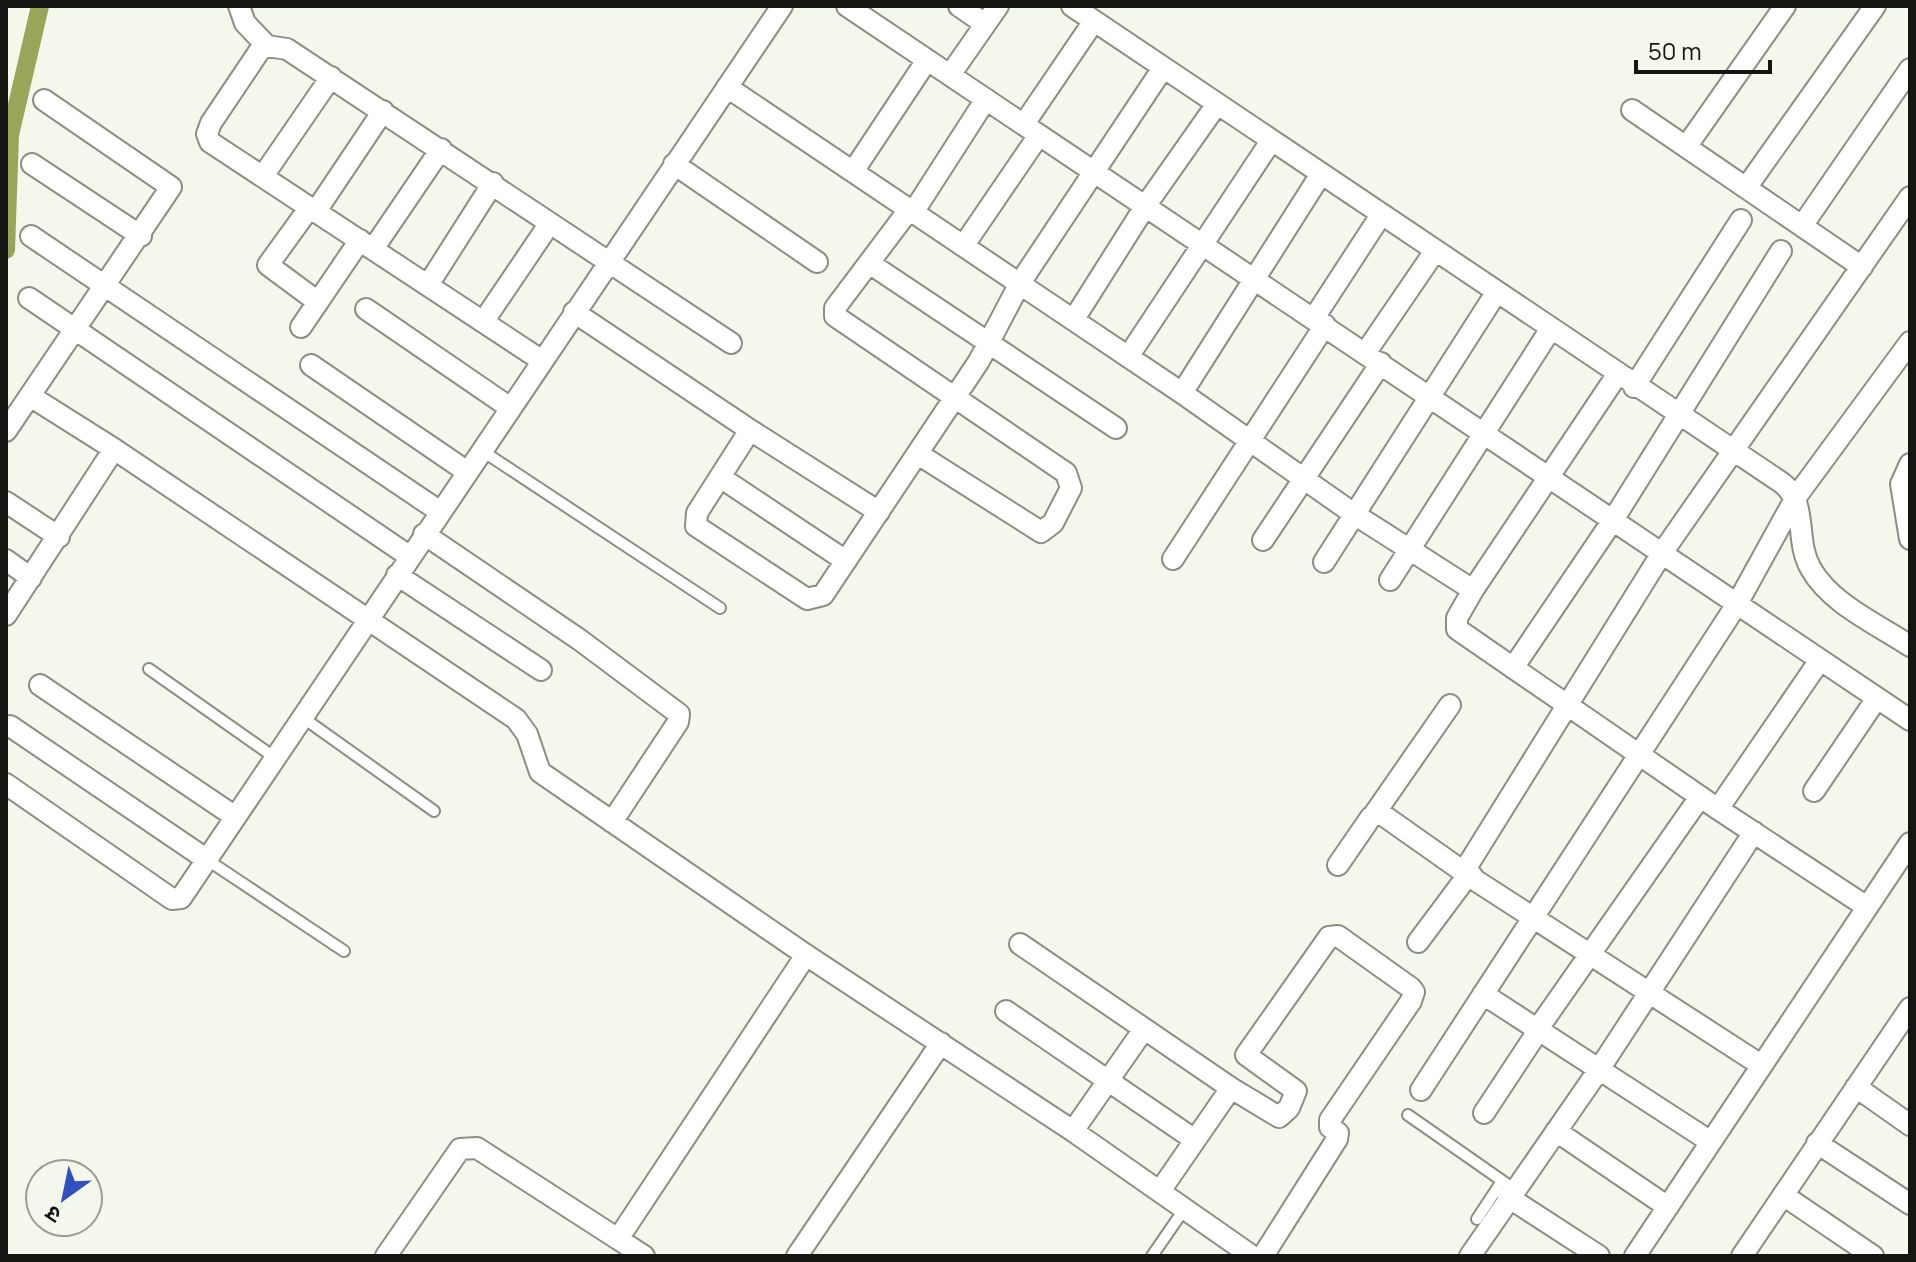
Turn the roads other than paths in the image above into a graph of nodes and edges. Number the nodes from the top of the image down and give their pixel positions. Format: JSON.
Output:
{"nodes":[{"id":1,"x":239,"y":6,"type":"edge"},
{"id":2,"x":782,"y":6,"type":"edge"},
{"id":3,"x":847,"y":6,"type":"edge"},
{"id":4,"x":959,"y":6,"type":"edge"},
{"id":5,"x":998,"y":6,"type":"edge"},
{"id":6,"x":1072,"y":6,"type":"edge"},
{"id":7,"x":1785,"y":6,"type":"edge"},
{"id":8,"x":1875,"y":6,"type":"edge"},
{"id":9,"x":1094,"y":21,"type":"junction"},
{"id":10,"x":985,"y":24,"type":"junction"},
{"id":11,"x":267,"y":46,"type":"junction"},
{"id":12,"x":927,"y":60,"type":"junction"},
{"id":13,"x":1163,"y":68,"type":"junction"},
{"id":14,"x":1910,"y":69,"type":"edge"},
{"id":15,"x":950,"y":75,"type":"junction"},
{"id":16,"x":331,"y":77,"type":"junction"},
{"id":17,"x":727,"y":87,"type":"junction"},
{"id":18,"x":986,"y":99,"type":"junction"},
{"id":19,"x":44,"y":100,"type":"dead end"},
{"id":20,"x":1217,"y":104,"type":"junction"},
{"id":21,"x":1632,"y":110,"type":"dead end"},
{"id":22,"x":383,"y":111,"type":"junction"},
{"id":23,"x":1032,"y":129,"type":"junction"},
{"id":24,"x":1271,"y":141,"type":"junction"},
{"id":25,"x":1686,"y":147,"type":"junction"},
{"id":26,"x":441,"y":149,"type":"junction"},
{"id":27,"x":32,"y":164,"type":"dead end"},
{"id":28,"x":674,"y":164,"type":"junction"},
{"id":29,"x":854,"y":170,"type":"junction"},
{"id":30,"x":1093,"y":170,"type":"junction"},
{"id":31,"x":1321,"y":174,"type":"junction"},
{"id":32,"x":263,"y":176,"type":"junction"},
{"id":33,"x":493,"y":183,"type":"junction"},
{"id":34,"x":1746,"y":188,"type":"junction"},
{"id":35,"x":1910,"y":197,"type":"edge"},
{"id":36,"x":1146,"y":205,"type":"junction"},
{"id":37,"x":313,"y":209,"type":"junction"},
{"id":38,"x":910,"y":213,"type":"junction"},
{"id":39,"x":1381,"y":215,"type":"junction"},
{"id":40,"x":1741,"y":220,"type":"dead end"},
{"id":41,"x":550,"y":223,"type":"junction"},
{"id":42,"x":1802,"y":226,"type":"junction"},
{"id":43,"x":31,"y":236,"type":"dead end"},
{"id":44,"x":141,"y":236,"type":"junction"},
{"id":45,"x":1201,"y":242,"type":"junction"},
{"id":46,"x":367,"y":245,"type":"junction"},
{"id":47,"x":964,"y":245,"type":"junction"},
{"id":48,"x":1435,"y":251,"type":"junction"},
{"id":49,"x":1781,"y":251,"type":"dead end"},
{"id":50,"x":607,"y":261,"type":"junction"},
{"id":51,"x":817,"y":262,"type":"dead end"},
{"id":52,"x":869,"y":263,"type":"junction"},
{"id":53,"x":1862,"y":267,"type":"junction"},
{"id":54,"x":1256,"y":279,"type":"junction"},
{"id":55,"x":1020,"y":283,"type":"junction"},
{"id":56,"x":428,"y":285,"type":"junction"},
{"id":57,"x":105,"y":288,"type":"junction"},
{"id":58,"x":1496,"y":293,"type":"junction"},
{"id":59,"x":29,"y":298,"type":"dead end"},
{"id":60,"x":318,"y":302,"type":"junction"},
{"id":61,"x":366,"y":309,"type":"dead end"},
{"id":62,"x":574,"y":312,"type":"junction"},
{"id":63,"x":1074,"y":319,"type":"junction"},
{"id":64,"x":483,"y":322,"type":"junction"},
{"id":65,"x":1320,"y":322,"type":"junction"},
{"id":66,"x":301,"y":327,"type":"dead end"},
{"id":67,"x":76,"y":329,"type":"junction"},
{"id":68,"x":1550,"y":330,"type":"junction"},
{"id":69,"x":1910,"y":342,"type":"edge"},
{"id":70,"x":731,"y":343,"type":"dead end"},
{"id":71,"x":987,"y":345,"type":"junction"},
{"id":72,"x":1128,"y":357,"type":"junction"},
{"id":73,"x":1373,"y":358,"type":"junction"},
{"id":74,"x":541,"y":360,"type":"junction"},
{"id":75,"x":311,"y":365,"type":"dead end"},
{"id":76,"x":1625,"y":381,"type":"junction"},
{"id":77,"x":1182,"y":393,"type":"junction"},
{"id":78,"x":30,"y":396,"type":"junction"},
{"id":79,"x":1430,"y":396,"type":"junction"},
{"id":80,"x":956,"y":398,"type":"junction"},
{"id":81,"x":509,"y":407,"type":"junction"},
{"id":82,"x":1679,"y":414,"type":"junction"},
{"id":83,"x":1116,"y":428,"type":"dead end"},
{"id":84,"x":750,"y":430,"type":"junction"},
{"id":85,"x":6,"y":431,"type":"edge"},
{"id":86,"x":1484,"y":433,"type":"junction"},
{"id":87,"x":1250,"y":441,"type":"junction"},
{"id":88,"x":114,"y":449,"type":"junction"},
{"id":89,"x":481,"y":450,"type":"junction"},
{"id":90,"x":1735,"y":451,"type":"junction"},
{"id":91,"x":918,"y":454,"type":"junction"},
{"id":92,"x":1910,"y":464,"type":"edge"},
{"id":93,"x":466,"y":471,"type":"junction"},
{"id":94,"x":720,"y":477,"type":"junction"},
{"id":95,"x":1549,"y":477,"type":"junction"},
{"id":96,"x":1303,"y":479,"type":"junction"},
{"id":97,"x":1796,"y":497,"type":"junction"},
{"id":98,"x":6,"y":502,"type":"edge"},
{"id":99,"x":439,"y":511,"type":"junction"},
{"id":100,"x":879,"y":512,"type":"junction"},
{"id":101,"x":1354,"y":514,"type":"junction"},
{"id":102,"x":1613,"y":520,"type":"junction"},
{"id":103,"x":1909,"y":529,"type":"edge"},
{"id":104,"x":424,"y":534,"type":"junction"},
{"id":105,"x":59,"y":537,"type":"junction"},
{"id":106,"x":1263,"y":540,"type":"dead end"},
{"id":107,"x":1409,"y":549,"type":"junction"},
{"id":108,"x":1662,"y":553,"type":"junction"},
{"id":109,"x":409,"y":556,"type":"junction"},
{"id":110,"x":1173,"y":559,"type":"dead end"},
{"id":111,"x":6,"y":560,"type":"edge"},
{"id":112,"x":846,"y":561,"type":"junction"},
{"id":113,"x":1324,"y":562,"type":"dead end"},
{"id":114,"x":397,"y":575,"type":"junction"},
{"id":115,"x":31,"y":578,"type":"junction"},
{"id":116,"x":1390,"y":580,"type":"dead end"},
{"id":117,"x":1473,"y":590,"type":"junction"},
{"id":118,"x":1737,"y":604,"type":"junction"},
{"id":119,"x":720,"y":608,"type":"dead end"},
{"id":120,"x":6,"y":615,"type":"edge"},
{"id":121,"x":367,"y":619,"type":"junction"},
{"id":122,"x":1910,"y":646,"type":"edge"},
{"id":123,"x":1820,"y":660,"type":"junction"},
{"id":124,"x":1513,"y":668,"type":"junction"},
{"id":125,"x":149,"y":669,"type":"dead end"},
{"id":126,"x":541,"y":670,"type":"dead end"},
{"id":127,"x":40,"y":685,"type":"dead end"},
{"id":128,"x":1877,"y":698,"type":"junction"},
{"id":129,"x":1450,"y":705,"type":"dead end"},
{"id":130,"x":1569,"y":707,"type":"junction"},
{"id":131,"x":301,"y":717,"type":"junction"},
{"id":132,"x":1910,"y":720,"type":"edge"},
{"id":133,"x":10,"y":726,"type":"dead end"},
{"id":134,"x":1640,"y":756,"type":"junction"},
{"id":135,"x":274,"y":757,"type":"junction"},
{"id":136,"x":6,"y":784,"type":"edge"},
{"id":137,"x":1814,"y":791,"type":"dead end"},
{"id":138,"x":1700,"y":797,"type":"junction"},
{"id":139,"x":1718,"y":809,"type":"junction"},
{"id":140,"x":434,"y":811,"type":"dead end"},
{"id":141,"x":1375,"y":813,"type":"junction"},
{"id":142,"x":234,"y":816,"type":"junction"},
{"id":143,"x":612,"y":822,"type":"junction"},
{"id":144,"x":1754,"y":832,"type":"junction"},
{"id":145,"x":1910,"y":843,"type":"edge"},
{"id":146,"x":206,"y":859,"type":"junction"},
{"id":147,"x":1338,"y":865,"type":"dead end"},
{"id":148,"x":1468,"y":875,"type":"junction"},
{"id":149,"x":1867,"y":907,"type":"junction"},
{"id":150,"x":1532,"y":917,"type":"junction"},
{"id":151,"x":1418,"y":942,"type":"dead end"},
{"id":152,"x":1020,"y":944,"type":"dead end"},
{"id":153,"x":344,"y":951,"type":"dead end"},
{"id":154,"x":806,"y":955,"type":"junction"},
{"id":155,"x":1592,"y":955,"type":"junction"},
{"id":156,"x":1650,"y":991,"type":"junction"},
{"id":157,"x":1483,"y":994,"type":"junction"},
{"id":158,"x":1910,"y":1008,"type":"edge"},
{"id":159,"x":1006,"y":1011,"type":"dead end"},
{"id":160,"x":1144,"y":1029,"type":"junction"},
{"id":161,"x":1538,"y":1031,"type":"junction"},
{"id":162,"x":1902,"y":1036,"type":"edge"},
{"id":163,"x":941,"y":1043,"type":"junction"},
{"id":164,"x":1761,"y":1065,"type":"junction"},
{"id":165,"x":1598,"y":1071,"type":"junction"},
{"id":166,"x":1108,"y":1080,"type":"junction"},
{"id":167,"x":1856,"y":1087,"type":"junction"},
{"id":168,"x":1231,"y":1088,"type":"junction"},
{"id":169,"x":1421,"y":1090,"type":"dead end"},
{"id":170,"x":1484,"y":1113,"type":"dead end"},
{"id":171,"x":1408,"y":1115,"type":"dead end"},
{"id":172,"x":1910,"y":1125,"type":"edge"},
{"id":173,"x":1073,"y":1131,"type":"junction"},
{"id":174,"x":1556,"y":1131,"type":"junction"},
{"id":175,"x":1195,"y":1140,"type":"junction"},
{"id":176,"x":1711,"y":1142,"type":"junction"},
{"id":177,"x":1817,"y":1143,"type":"junction"},
{"id":178,"x":1508,"y":1189,"type":"junction"},
{"id":179,"x":1160,"y":1191,"type":"junction"},
{"id":180,"x":1783,"y":1195,"type":"junction"},
{"id":181,"x":1910,"y":1204,"type":"edge"},
{"id":182,"x":1668,"y":1207,"type":"junction"},
{"id":183,"x":1185,"y":1208,"type":"junction"},
{"id":184,"x":1477,"y":1219,"type":"dead end"},
{"id":185,"x":618,"y":1239,"type":"junction"},
{"id":186,"x":1747,"y":1254,"type":"edge"},
{"id":187,"x":386,"y":1256,"type":"edge"},
{"id":188,"x":644,"y":1256,"type":"edge"},
{"id":189,"x":797,"y":1256,"type":"edge"},
{"id":190,"x":1152,"y":1256,"type":"edge"},
{"id":191,"x":1252,"y":1256,"type":"edge"},
{"id":192,"x":1263,"y":1256,"type":"edge"},
{"id":193,"x":1470,"y":1256,"type":"edge"},
{"id":194,"x":1599,"y":1256,"type":"edge"},
{"id":195,"x":1635,"y":1256,"type":"edge"},
{"id":196,"x":1873,"y":1256,"type":"edge"}],
"edges":[{"from":1,"to":11,"type":"street"},
{"from":2,"to":17,"type":"street"},
{"from":3,"to":12,"type":"street"},
{"from":4,"to":10,"type":"street"},
{"from":5,"to":10,"type":"street"},
{"from":6,"to":9,"type":"street"},
{"from":7,"to":25,"type":"street"},
{"from":8,"to":34,"type":"street"},
{"from":9,"to":13,"type":"street"},
{"from":9,"to":23,"type":"street"},
{"from":10,"to":15,"type":"street"},
{"from":11,"to":16,"type":"street"},
{"from":11,"to":32,"type":"street"},
{"from":12,"to":15,"type":"street"},
{"from":12,"to":29,"type":"street"},
{"from":13,"to":20,"type":"street"},
{"from":13,"to":30,"type":"street"},
{"from":14,"to":42,"type":"street"},
{"from":15,"to":18,"type":"street"},
{"from":16,"to":22,"type":"street"},
{"from":16,"to":32,"type":"street"},
{"from":17,"to":28,"type":"street"},
{"from":17,"to":29,"type":"street"},
{"from":18,"to":23,"type":"street"},
{"from":18,"to":38,"type":"street"},
{"from":19,"to":44,"type":"street"},
{"from":20,"to":24,"type":"street"},
{"from":20,"to":36,"type":"street"},
{"from":21,"to":25,"type":"street"},
{"from":22,"to":26,"type":"street"},
{"from":22,"to":37,"type":"street"},
{"from":23,"to":30,"type":"street"},
{"from":23,"to":47,"type":"street"},
{"from":24,"to":31,"type":"street"},
{"from":24,"to":45,"type":"street"},
{"from":25,"to":34,"type":"street"},
{"from":26,"to":33,"type":"street"},
{"from":26,"to":46,"type":"street"},
{"from":27,"to":44,"type":"street"},
{"from":28,"to":50,"type":"street"},
{"from":28,"to":51,"type":"street"},
{"from":29,"to":38,"type":"street"},
{"from":30,"to":36,"type":"street"},
{"from":30,"to":55,"type":"street"},
{"from":31,"to":39,"type":"street"},
{"from":31,"to":54,"type":"street"},
{"from":32,"to":37,"type":"street"},
{"from":33,"to":41,"type":"street"},
{"from":33,"to":56,"type":"street"},
{"from":34,"to":42,"type":"street"},
{"from":35,"to":53,"type":"street"},
{"from":36,"to":45,"type":"street"},
{"from":36,"to":63,"type":"street"},
{"from":37,"to":46,"type":"street"},
{"from":37,"to":60,"type":"street"},
{"from":38,"to":47,"type":"street"},
{"from":38,"to":52,"type":"street"},
{"from":39,"to":48,"type":"street"},
{"from":39,"to":65,"type":"street"},
{"from":40,"to":76,"type":"street"},
{"from":41,"to":50,"type":"street"},
{"from":41,"to":64,"type":"street"},
{"from":42,"to":53,"type":"street"},
{"from":43,"to":57,"type":"street"},
{"from":44,"to":57,"type":"street"},
{"from":45,"to":54,"type":"street"},
{"from":45,"to":72,"type":"street"},
{"from":46,"to":56,"type":"street"},
{"from":46,"to":60,"type":"street"},
{"from":47,"to":55,"type":"street"},
{"from":48,"to":58,"type":"street"},
{"from":48,"to":73,"type":"street"},
{"from":49,"to":82,"type":"street"},
{"from":50,"to":62,"type":"street"},
{"from":50,"to":70,"type":"street"},
{"from":52,"to":71,"type":"street"},
{"from":52,"to":80,"type":"street"},
{"from":53,"to":90,"type":"street"},
{"from":54,"to":65,"type":"street"},
{"from":54,"to":77,"type":"street"},
{"from":55,"to":63,"type":"street"},
{"from":55,"to":71,"type":"street"},
{"from":56,"to":64,"type":"street"},
{"from":57,"to":67,"type":"street"},
{"from":57,"to":99,"type":"street"},
{"from":58,"to":68,"type":"street"},
{"from":58,"to":79,"type":"street"},
{"from":59,"to":67,"type":"street"},
{"from":60,"to":66,"type":"street"},
{"from":61,"to":81,"type":"street"},
{"from":62,"to":74,"type":"street"},
{"from":62,"to":84,"type":"street"},
{"from":63,"to":72,"type":"street"},
{"from":64,"to":74,"type":"street"},
{"from":65,"to":73,"type":"street"},
{"from":65,"to":87,"type":"street"},
{"from":67,"to":78,"type":"street"},
{"from":67,"to":109,"type":"street"},
{"from":68,"to":76,"type":"street"},
{"from":68,"to":86,"type":"street"},
{"from":69,"to":97,"type":"street"},
{"from":71,"to":80,"type":"street"},
{"from":71,"to":83,"type":"street"},
{"from":72,"to":77,"type":"street"},
{"from":73,"to":79,"type":"street"},
{"from":73,"to":96,"type":"street"},
{"from":74,"to":81,"type":"street"},
{"from":75,"to":93,"type":"street"},
{"from":76,"to":82,"type":"street"},
{"from":76,"to":95,"type":"street"},
{"from":77,"to":87,"type":"street"},
{"from":78,"to":85,"type":"street"},
{"from":78,"to":88,"type":"street"},
{"from":79,"to":86,"type":"street"},
{"from":79,"to":101,"type":"street"},
{"from":80,"to":91,"type":"street"},
{"from":80,"to":91,"type":"street"},
{"from":81,"to":89,"type":"street"},
{"from":82,"to":90,"type":"street"},
{"from":82,"to":102,"type":"street"},
{"from":84,"to":94,"type":"street"},
{"from":84,"to":100,"type":"street"},
{"from":86,"to":95,"type":"street"},
{"from":86,"to":107,"type":"street"},
{"from":87,"to":96,"type":"street"},
{"from":87,"to":110,"type":"street"},
{"from":88,"to":105,"type":"street"},
{"from":88,"to":121,"type":"street"},
{"from":89,"to":93,"type":"street"},
{"from":89,"to":119,"type":"lane"},
{"from":90,"to":97,"type":"street"},
{"from":90,"to":108,"type":"street"},
{"from":91,"to":100,"type":"street"},
{"from":92,"to":103,"type":"street"},
{"from":93,"to":99,"type":"street"},
{"from":94,"to":112,"type":"street"},
{"from":94,"to":112,"type":"street"},
{"from":95,"to":102,"type":"street"},
{"from":95,"to":117,"type":"street"},
{"from":96,"to":101,"type":"street"},
{"from":96,"to":106,"type":"street"},
{"from":97,"to":118,"type":"street"},
{"from":97,"to":122,"type":"street"},
{"from":98,"to":105,"type":"street"},
{"from":99,"to":104,"type":"street"},
{"from":100,"to":112,"type":"street"},
{"from":101,"to":107,"type":"street"},
{"from":101,"to":113,"type":"street"},
{"from":102,"to":108,"type":"street"},
{"from":102,"to":124,"type":"street"},
{"from":104,"to":109,"type":"street"},
{"from":104,"to":143,"type":"street"},
{"from":105,"to":115,"type":"street"},
{"from":107,"to":116,"type":"street"},
{"from":107,"to":117,"type":"street"},
{"from":108,"to":118,"type":"street"},
{"from":108,"to":130,"type":"street"},
{"from":109,"to":114,"type":"street"},
{"from":111,"to":115,"type":"street"},
{"from":114,"to":121,"type":"street"},
{"from":114,"to":126,"type":"street"},
{"from":115,"to":120,"type":"street"},
{"from":117,"to":124,"type":"street"},
{"from":118,"to":123,"type":"street"},
{"from":118,"to":134,"type":"street"},
{"from":121,"to":131,"type":"street"},
{"from":121,"to":143,"type":"street"},
{"from":123,"to":128,"type":"street"},
{"from":123,"to":139,"type":"street"},
{"from":124,"to":130,"type":"street"},
{"from":125,"to":135,"type":"lane"},
{"from":127,"to":142,"type":"street"},
{"from":128,"to":132,"type":"street"},
{"from":128,"to":137,"type":"street"},
{"from":129,"to":141,"type":"street"},
{"from":130,"to":134,"type":"street"},
{"from":130,"to":148,"type":"street"},
{"from":131,"to":135,"type":"street"},
{"from":131,"to":140,"type":"lane"},
{"from":133,"to":146,"type":"street"},
{"from":134,"to":138,"type":"street"},
{"from":134,"to":150,"type":"street"},
{"from":135,"to":142,"type":"street"},
{"from":136,"to":146,"type":"street"},
{"from":138,"to":139,"type":"street"},
{"from":138,"to":155,"type":"street"},
{"from":139,"to":144,"type":"street"},
{"from":141,"to":147,"type":"street"},
{"from":141,"to":148,"type":"street"},
{"from":142,"to":146,"type":"street"},
{"from":143,"to":154,"type":"street"},
{"from":144,"to":149,"type":"street"},
{"from":144,"to":156,"type":"street"},
{"from":145,"to":149,"type":"street"},
{"from":146,"to":153,"type":"lane"},
{"from":148,"to":150,"type":"street"},
{"from":148,"to":151,"type":"street"},
{"from":149,"to":164,"type":"street"},
{"from":150,"to":155,"type":"street"},
{"from":150,"to":157,"type":"street"},
{"from":152,"to":160,"type":"street"},
{"from":154,"to":163,"type":"street"},
{"from":154,"to":185,"type":"street"},
{"from":155,"to":156,"type":"street"},
{"from":155,"to":161,"type":"street"},
{"from":156,"to":164,"type":"street"},
{"from":156,"to":165,"type":"street"},
{"from":157,"to":161,"type":"street"},
{"from":157,"to":169,"type":"street"},
{"from":158,"to":162,"type":"street"},
{"from":159,"to":166,"type":"street"},
{"from":160,"to":166,"type":"street"},
{"from":160,"to":168,"type":"street"},
{"from":161,"to":165,"type":"street"},
{"from":161,"to":170,"type":"street"},
{"from":162,"to":167,"type":"street"},
{"from":163,"to":173,"type":"street"},
{"from":163,"to":189,"type":"street"},
{"from":164,"to":176,"type":"street"},
{"from":165,"to":174,"type":"street"},
{"from":165,"to":176,"type":"street"},
{"from":166,"to":173,"type":"street"},
{"from":166,"to":175,"type":"street"},
{"from":167,"to":172,"type":"street"},
{"from":167,"to":177,"type":"street"},
{"from":168,"to":175,"type":"street"},
{"from":168,"to":192,"type":"street"},
{"from":171,"to":178,"type":"lane"},
{"from":173,"to":179,"type":"street"},
{"from":174,"to":178,"type":"street"},
{"from":174,"to":182,"type":"street"},
{"from":175,"to":179,"type":"street"},
{"from":176,"to":182,"type":"street"},
{"from":177,"to":180,"type":"street"},
{"from":177,"to":181,"type":"street"},
{"from":178,"to":184,"type":"lane"},
{"from":178,"to":193,"type":"street"},
{"from":178,"to":194,"type":"street"},
{"from":179,"to":183,"type":"street"},
{"from":180,"to":186,"type":"street"},
{"from":180,"to":196,"type":"street"},
{"from":182,"to":195,"type":"street"},
{"from":183,"to":190,"type":"lane"},
{"from":183,"to":191,"type":"street"},
{"from":185,"to":187,"type":"street"},
{"from":185,"to":188,"type":"street"}]}
